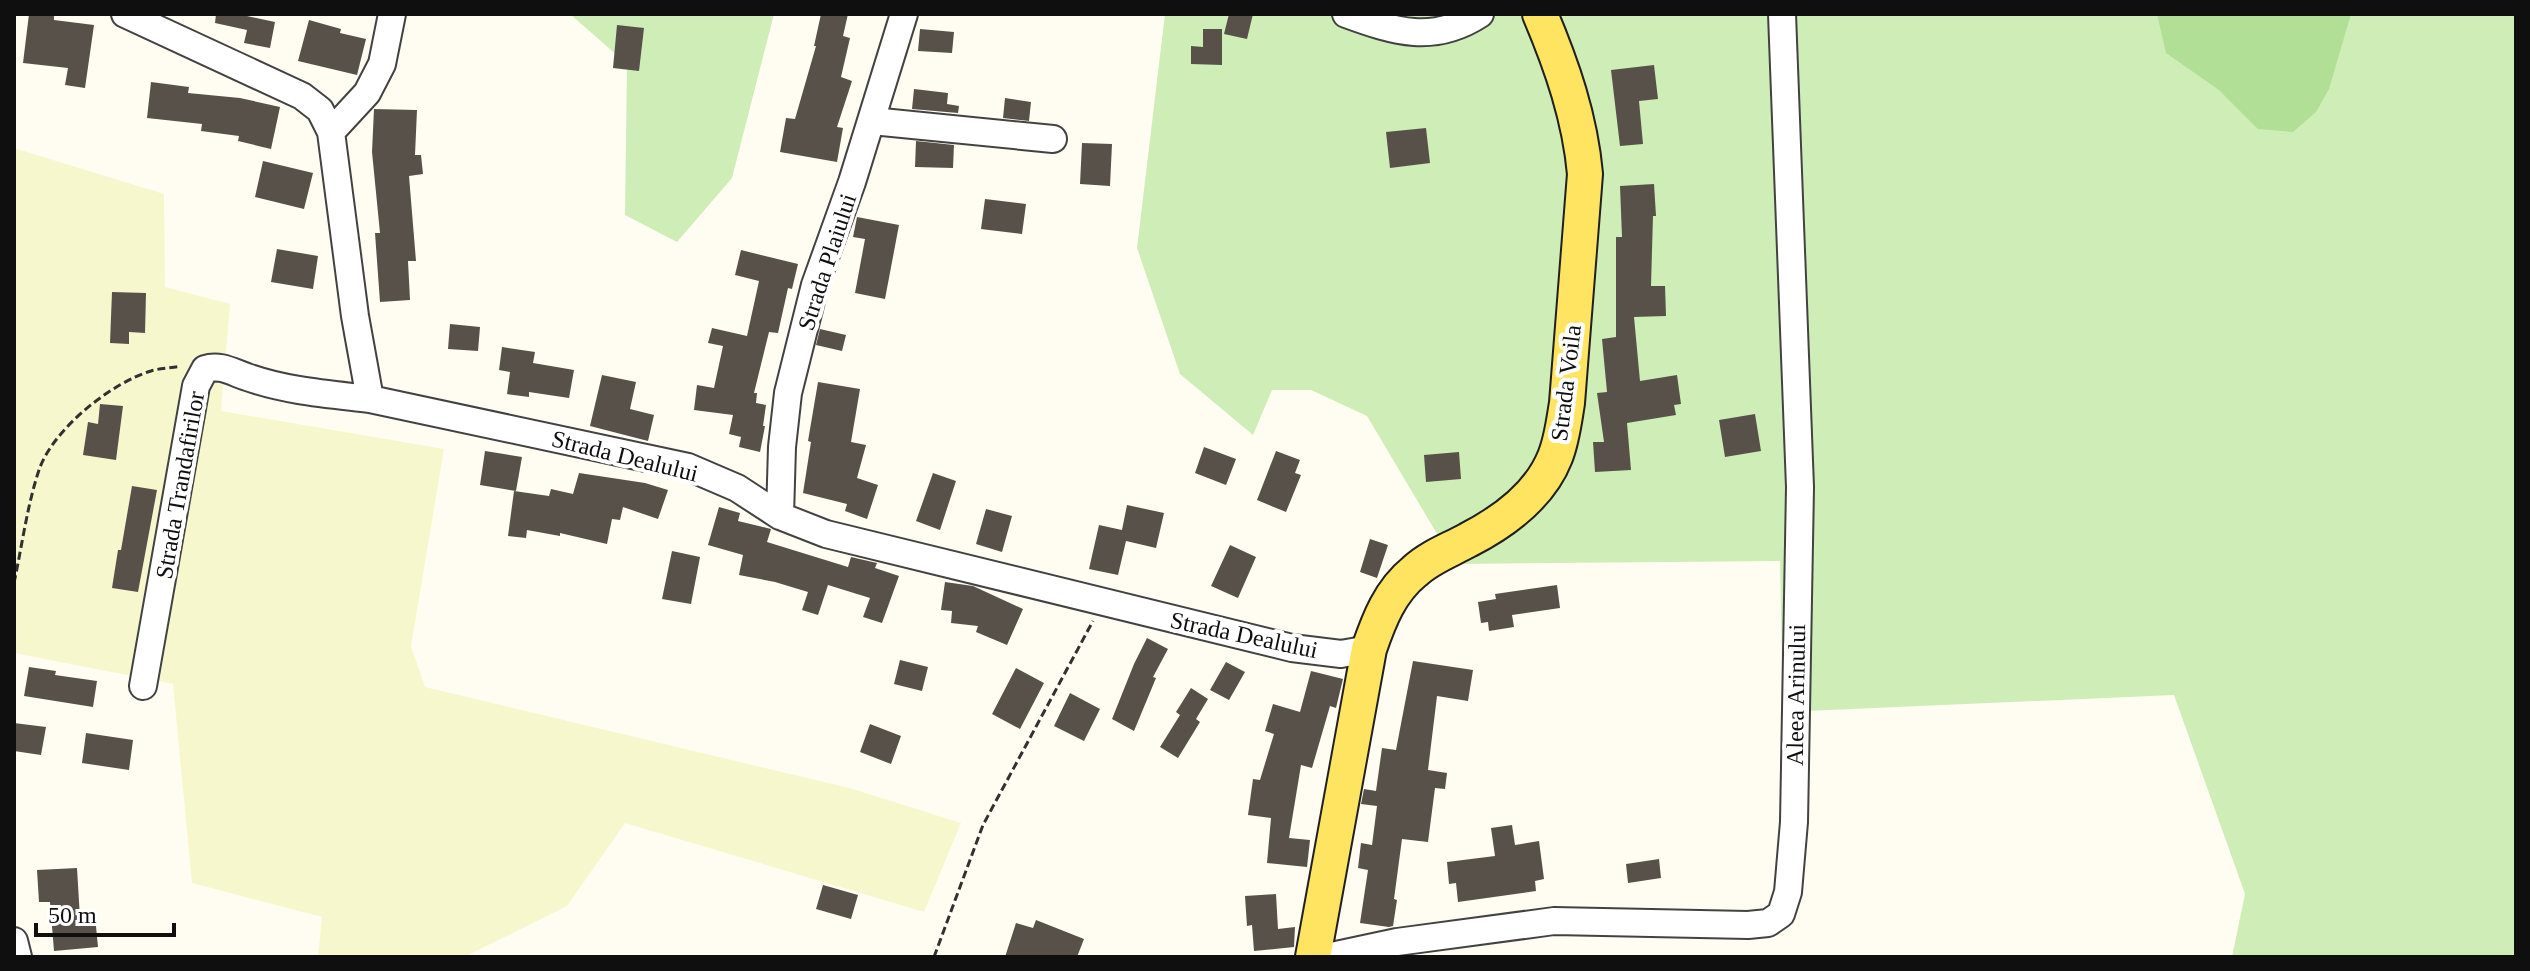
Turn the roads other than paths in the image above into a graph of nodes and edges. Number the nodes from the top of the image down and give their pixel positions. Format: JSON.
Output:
{"nodes":[{"id":1,"x":125,"y":14,"type":"edge"},
{"id":2,"x":392,"y":14,"type":"edge"},
{"id":3,"x":904,"y":14,"type":"edge"},
{"id":4,"x":1346,"y":14,"type":"edge"},
{"id":5,"x":1480,"y":14,"type":"edge"},
{"id":6,"x":1540,"y":14,"type":"edge"},
{"id":7,"x":1782,"y":14,"type":"edge"},
{"id":8,"x":872,"y":121,"type":"junction"},
{"id":9,"x":331,"y":132,"type":"junction"},
{"id":10,"x":1053,"y":139,"type":"dead end"},
{"id":11,"x":205,"y":369,"type":"joint"},
{"id":12,"x":370,"y":399,"type":"junction"},
{"id":13,"x":780,"y":516,"type":"junction"},
{"id":14,"x":1369,"y":649,"type":"junction"},
{"id":15,"x":143,"y":686,"type":"dead end"},
{"id":16,"x":14,"y":941,"type":"edge"},
{"id":17,"x":18,"y":957,"type":"edge"},
{"id":18,"x":1313,"y":957,"type":"edge"},
{"id":19,"x":1327,"y":957,"type":"edge"}],
"edges":[{"from":1,"to":9,"type":"street"},
{"from":2,"to":9,"type":"street"},
{"from":3,"to":8,"type":"street","name":"Strada Plaiului"},
{"from":4,"to":5,"type":"street"},
{"from":6,"to":14,"type":"main road","name":"Strada Voila"},
{"from":7,"to":19,"type":"street","name":"Aleea Arinului"},
{"from":8,"to":10,"type":"street"},
{"from":8,"to":13,"type":"street","name":"Strada Plaiului"},
{"from":9,"to":12,"type":"street"},
{"from":11,"to":12,"type":"street","name":"Strada Dealului"},
{"from":11,"to":15,"type":"street","name":"Strada Trandafirilor"},
{"from":12,"to":13,"type":"street","name":"Strada Dealului"},
{"from":13,"to":14,"type":"street","name":"Strada Dealului"},
{"from":14,"to":18,"type":"main road","name":"Strada Voila"},
{"from":16,"to":17,"type":"street"}]}
